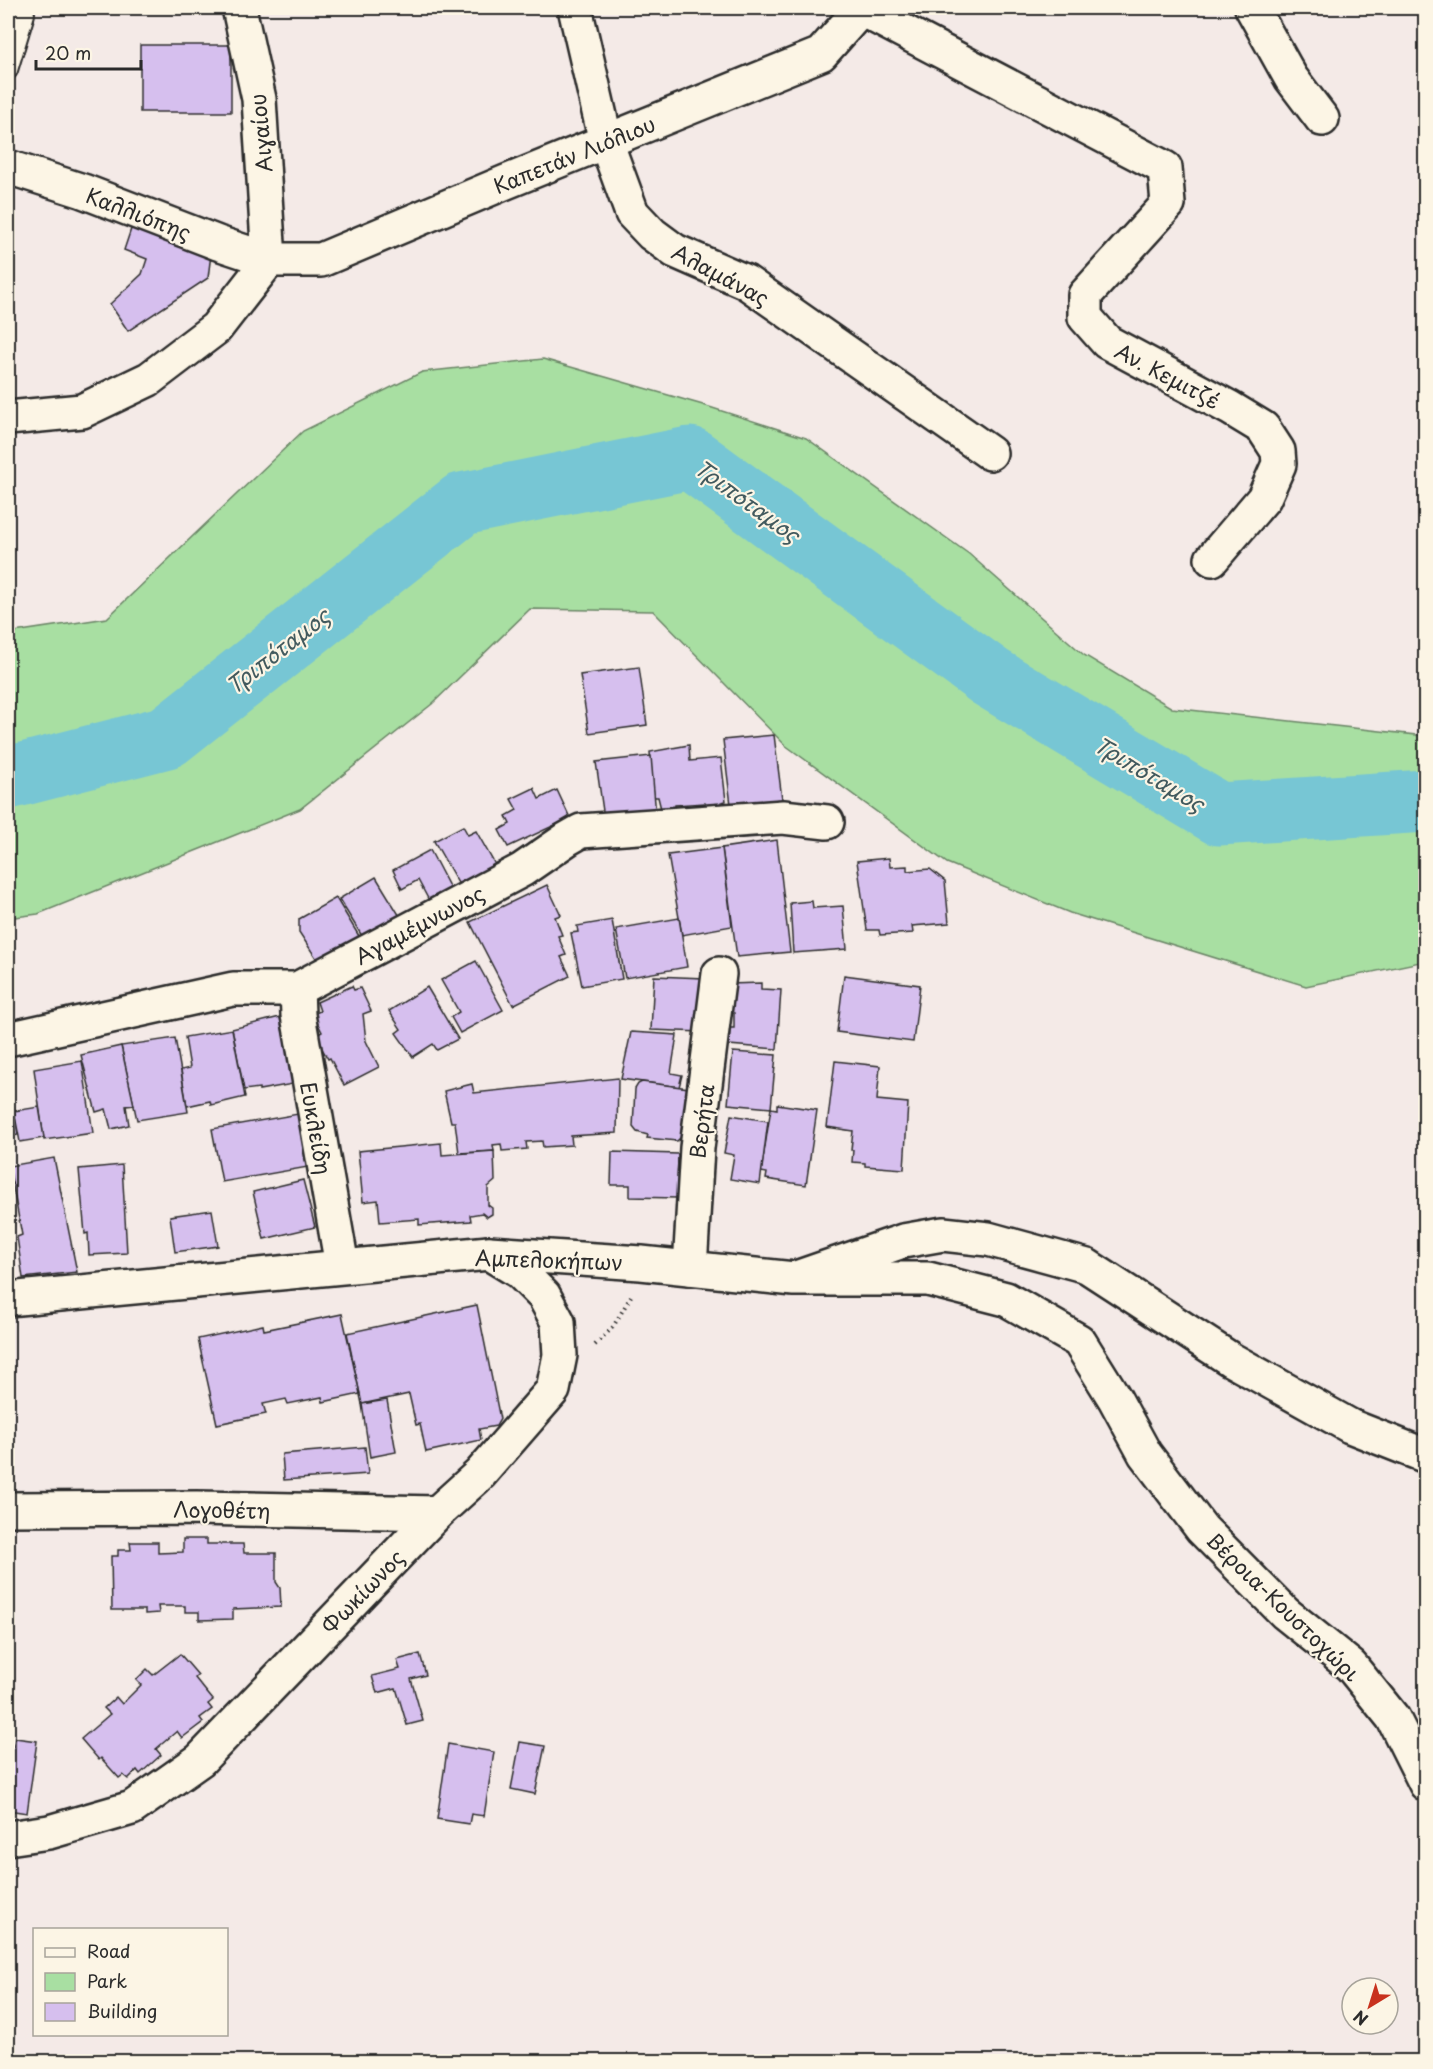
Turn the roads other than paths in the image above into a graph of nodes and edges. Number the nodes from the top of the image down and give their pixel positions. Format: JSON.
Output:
{"nodes":[{"id":1,"x":239,"y":8,"type":"edge"},
{"id":2,"x":575,"y":8,"type":"edge"},
{"id":3,"x":862,"y":8,"type":"edge"},
{"id":4,"x":1252,"y":8,"type":"edge"},
{"id":5,"x":25,"y":14,"type":"dead end"},
{"id":6,"x":8,"y":70,"type":"edge"},
{"id":7,"x":1322,"y":119,"type":"dead end"},
{"id":8,"x":606,"y":142,"type":"junction"},
{"id":9,"x":8,"y":167,"type":"edge"},
{"id":10,"x":269,"y":260,"type":"junction"},
{"id":11,"x":8,"y":418,"type":"edge"},
{"id":12,"x":990,"y":453,"type":"dead end"},
{"id":13,"x":1212,"y":559,"type":"dead end"},
{"id":14,"x":826,"y":822,"type":"dead end"},
{"id":15,"x":719,"y":974,"type":"dead end"},
{"id":16,"x":297,"y":988,"type":"junction"},
{"id":17,"x":8,"y":1039,"type":"edge"},
{"id":18,"x":489,"y":1253,"type":"junction"},
{"id":19,"x":342,"y":1266,"type":"junction"},
{"id":20,"x":690,"y":1268,"type":"junction"},
{"id":21,"x":794,"y":1279,"type":"junction"},
{"id":22,"x":8,"y":1299,"type":"edge"},
{"id":23,"x":1079,"y":1341,"type":"joint"},
{"id":24,"x":1425,"y":1456,"type":"edge"},
{"id":25,"x":8,"y":1509,"type":"edge"},
{"id":26,"x":436,"y":1513,"type":"junction"},
{"id":27,"x":1425,"y":1784,"type":"edge"},
{"id":28,"x":8,"y":1838,"type":"edge"}],
"edges":[{"from":1,"to":10,"type":"street","name":"Αιγαίου"},
{"from":2,"to":8,"type":"street","name":"Αλαμάνας"},
{"from":3,"to":8,"type":"street","name":"Καπετάν Λιόλιου"},
{"from":3,"to":13,"type":"street","name":"Αν. Κεμιτζέ"},
{"from":4,"to":7,"type":"street"},
{"from":5,"to":6,"type":"lane"},
{"from":8,"to":10,"type":"street","name":"Καπετάν Λιόλιου"},
{"from":8,"to":12,"type":"street","name":"Αλαμάνας"},
{"from":9,"to":10,"type":"street","name":"Καλλιόπης"},
{"from":10,"to":11,"type":"street"},
{"from":14,"to":16,"type":"street","name":"Αγαμέμνωνος"},
{"from":15,"to":20,"type":"street","name":"Βερήτα"},
{"from":16,"to":17,"type":"street","name":"Αγαμέμνωνος"},
{"from":16,"to":19,"type":"street","name":"Ευκλείδη"},
{"from":18,"to":19,"type":"street","name":"Αμπελοκήπων"},
{"from":18,"to":20,"type":"street","name":"Αμπελοκήπων"},
{"from":18,"to":26,"type":"street","name":"Φωκίωνος"},
{"from":19,"to":22,"type":"street","name":"Αμπελοκήπων"},
{"from":20,"to":21,"type":"street","name":"Αμπελοκήπων"},
{"from":21,"to":23,"type":"street","name":"Αμπελοκήπων"},
{"from":21,"to":24,"type":"street"},
{"from":23,"to":27,"type":"street","name":"Βέροια-Κουστοχώρι"},
{"from":25,"to":26,"type":"street","name":"Λογοθέτη"},
{"from":26,"to":28,"type":"street","name":"Φωκίωνος"}]}
